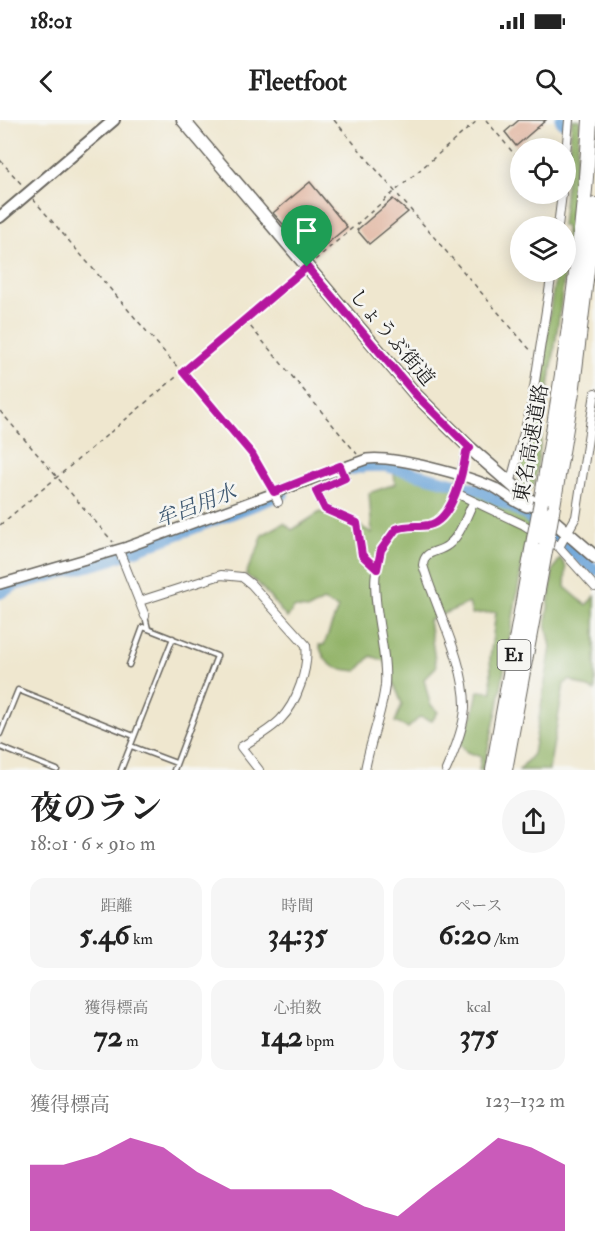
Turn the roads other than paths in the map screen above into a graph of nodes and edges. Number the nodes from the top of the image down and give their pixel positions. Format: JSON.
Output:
{"nodes":[{"id":1,"x":114,"y":120,"type":"edge"},
{"id":2,"x":183,"y":120,"type":"edge"},
{"id":3,"x":569,"y":120,"type":"edge"},
{"id":4,"x":590,"y":120,"type":"edge"},
{"id":5,"x":567,"y":138,"type":"edge"},
{"id":6,"x":595,"y":205,"type":"edge"},
{"id":7,"x":0,"y":217,"type":"edge"},
{"id":8,"x":551,"y":282,"type":"edge"},
{"id":9,"x":595,"y":393,"type":"edge"},
{"id":10,"x":470,"y":448,"type":"junction"},
{"id":11,"x":342,"y":471,"type":"junction"},
{"id":12,"x":461,"y":478,"type":"junction"},
{"id":13,"x":510,"y":484,"type":"junction"},
{"id":14,"x":456,"y":492,"type":"junction"},
{"id":15,"x":473,"y":503,"type":"junction"},
{"id":16,"x":537,"y":503,"type":"junction"},
{"id":17,"x":556,"y":542,"type":"junction"},
{"id":18,"x":120,"y":555,"type":"junction"},
{"id":19,"x":595,"y":557,"type":"edge"},
{"id":20,"x":377,"y":569,"type":"junction"},
{"id":21,"x":0,"y":584,"type":"edge"},
{"id":22,"x":595,"y":587,"type":"edge"},
{"id":23,"x":140,"y":601,"type":"junction"},
{"id":24,"x":145,"y":616,"type":"joint"},
{"id":25,"x":148,"y":629,"type":"junction"},
{"id":26,"x":173,"y":638,"type":"junction"},
{"id":27,"x":129,"y":664,"type":"dead end"},
{"id":28,"x":0,"y":734,"type":"edge"},
{"id":29,"x":135,"y":736,"type":"junction"},
{"id":30,"x":131,"y":746,"type":"junction"},
{"id":31,"x":0,"y":747,"type":"edge"},
{"id":32,"x":176,"y":764,"type":"junction"},
{"id":33,"x":57,"y":770,"type":"edge"},
{"id":34,"x":121,"y":770,"type":"edge"},
{"id":35,"x":174,"y":770,"type":"edge"},
{"id":36,"x":259,"y":770,"type":"edge"},
{"id":37,"x":365,"y":770,"type":"edge"},
{"id":38,"x":446,"y":770,"type":"edge"},
{"id":39,"x":492,"y":770,"type":"edge"},
{"id":40,"x":506,"y":770,"type":"edge"}],
"edges":[{"from":1,"to":7,"type":"main road"},
{"from":2,"to":10,"type":"main road","name":"しょうぶ街道"},
{"from":3,"to":5,"type":"street"},
{"from":4,"to":16,"type":"highway","name":"東名高速道路","number":"E1"},
{"from":6,"to":17,"type":"highway","name":"東名高速道路","number":"E1","bridge":true},
{"from":8,"to":13,"type":"street"},
{"from":9,"to":17,"type":"street"},
{"from":10,"to":12,"type":"street"},
{"from":10,"to":13,"type":"main road","name":"しょうぶ街道"},
{"from":11,"to":12,"type":"street"},
{"from":11,"to":18,"type":"street"},
{"from":11,"to":20,"type":"street"},
{"from":12,"to":14,"type":"street"},
{"from":12,"to":16,"type":"street"},
{"from":13,"to":16,"type":"main road","name":"しょうぶ街道"},
{"from":14,"to":15,"type":"street"},
{"from":14,"to":20,"type":"street"},
{"from":15,"to":17,"type":"street"},
{"from":15,"to":38,"type":"street"},
{"from":16,"to":17,"type":"highway","name":"東名高速道路","number":"E1","bridge":true},
{"from":16,"to":17,"type":"main road","name":"しょうぶ街道"},
{"from":17,"to":19,"type":"main road","name":"しょうぶ街道"},
{"from":17,"to":22,"type":"street"},
{"from":17,"to":39,"type":"highway","name":"東名高速道路","number":"E1"},
{"from":17,"to":40,"type":"highway","name":"東名高速道路","number":"E1"},
{"from":18,"to":21,"type":"street"},
{"from":18,"to":23,"type":"street"},
{"from":20,"to":37,"type":"street"},
{"from":23,"to":24,"type":"street"},
{"from":23,"to":36,"type":"street"},
{"from":24,"to":25,"type":"lane"},
{"from":25,"to":26,"type":"lane"},
{"from":25,"to":27,"type":"lane"},
{"from":26,"to":29,"type":"lane"},
{"from":26,"to":32,"type":"lane"},
{"from":28,"to":29,"type":"lane"},
{"from":29,"to":30,"type":"lane"},
{"from":30,"to":32,"type":"lane"},
{"from":30,"to":34,"type":"lane"},
{"from":31,"to":33,"type":"lane"},
{"from":32,"to":35,"type":"lane"}]}
